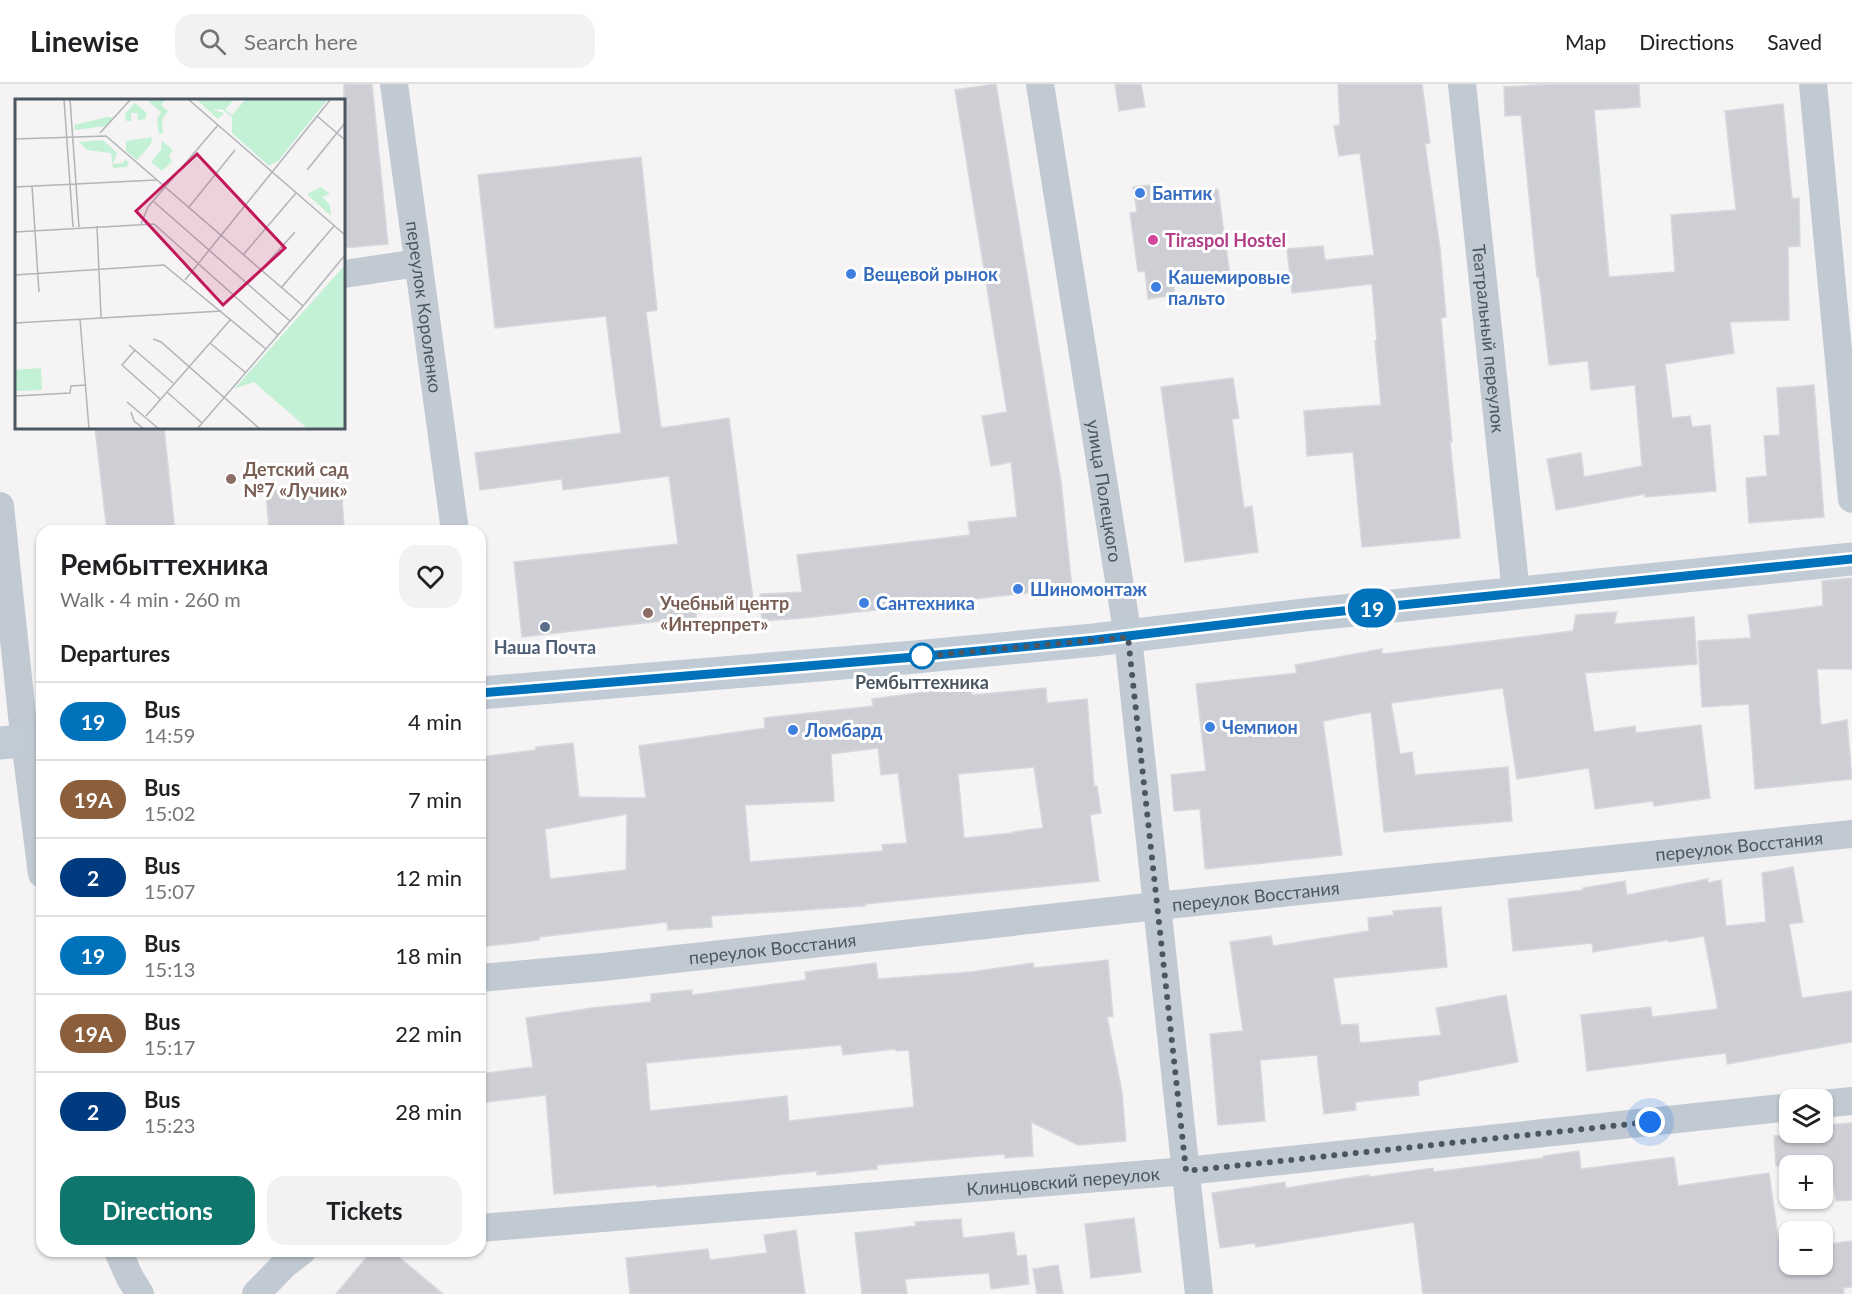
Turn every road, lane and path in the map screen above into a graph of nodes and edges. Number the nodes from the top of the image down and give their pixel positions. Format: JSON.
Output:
{"nodes":[{"id":1,"x":394,"y":84,"type":"edge"},
{"id":2,"x":1040,"y":84,"type":"edge"},
{"id":3,"x":1462,"y":84,"type":"edge"},
{"id":4,"x":1813,"y":84,"type":"edge"},
{"id":5,"x":418,"y":263,"type":"junction"},
{"id":6,"x":345,"y":274,"type":"edge"},
{"id":7,"x":1852,"y":499,"type":"edge"},
{"id":8,"x":0,"y":506,"type":"edge"},
{"id":9,"x":453,"y":525,"type":"edge"},
{"id":10,"x":1852,"y":560,"type":"edge"},
{"id":11,"x":1516,"y":594,"type":"junction"},
{"id":12,"x":1128,"y":637,"type":"junction"},
{"id":13,"x":486,"y":693,"type":"edge"},
{"id":14,"x":22,"y":741,"type":"edge"},
{"id":15,"x":36,"y":834,"type":"edge"},
{"id":16,"x":1852,"y":834,"type":"edge"},
{"id":17,"x":1158,"y":906,"type":"junction"},
{"id":18,"x":486,"y":977,"type":"edge"},
{"id":19,"x":1852,"y":1101,"type":"edge"},
{"id":20,"x":1833,"y":1103,"type":"edge"},
{"id":21,"x":1779,"y":1108,"type":"edge"},
{"id":22,"x":1186,"y":1171,"type":"junction"},
{"id":23,"x":486,"y":1228,"type":"edge"},
{"id":24,"x":121,"y":1257,"type":"edge"},
{"id":25,"x":294,"y":1257,"type":"edge"},
{"id":26,"x":140,"y":1294,"type":"edge"},
{"id":27,"x":256,"y":1294,"type":"edge"},
{"id":28,"x":1199,"y":1294,"type":"edge"}],
"edges":[{"from":1,"to":5,"type":"street","name":"переулок Короленко"},
{"from":2,"to":12,"type":"street","name":"улица Полецкого"},
{"from":3,"to":11,"type":"street","name":"Театральный переулок"},
{"from":4,"to":7,"type":"street"},
{"from":5,"to":6,"type":"street"},
{"from":5,"to":9,"type":"street","name":"переулок Короленко"},
{"from":8,"to":14,"type":"street"},
{"from":10,"to":11,"type":"main road"},
{"from":11,"to":12,"type":"main road"},
{"from":12,"to":13,"type":"main road"},
{"from":12,"to":17,"type":"street","name":"улица Полецкого"},
{"from":14,"to":15,"type":"street"},
{"from":16,"to":17,"type":"street","name":"переулок Восстания"},
{"from":17,"to":18,"type":"street","name":"переулок Восстания"},
{"from":17,"to":22,"type":"street","name":"улица Полецкого"},
{"from":19,"to":20,"type":"street"},
{"from":21,"to":22,"type":"street","name":"Клинцовский переулок"},
{"from":22,"to":23,"type":"street","name":"Клинцовский переулок"},
{"from":22,"to":28,"type":"street","name":"улица Полецкого"},
{"from":24,"to":26,"type":"street"},
{"from":25,"to":27,"type":"street"}]}
